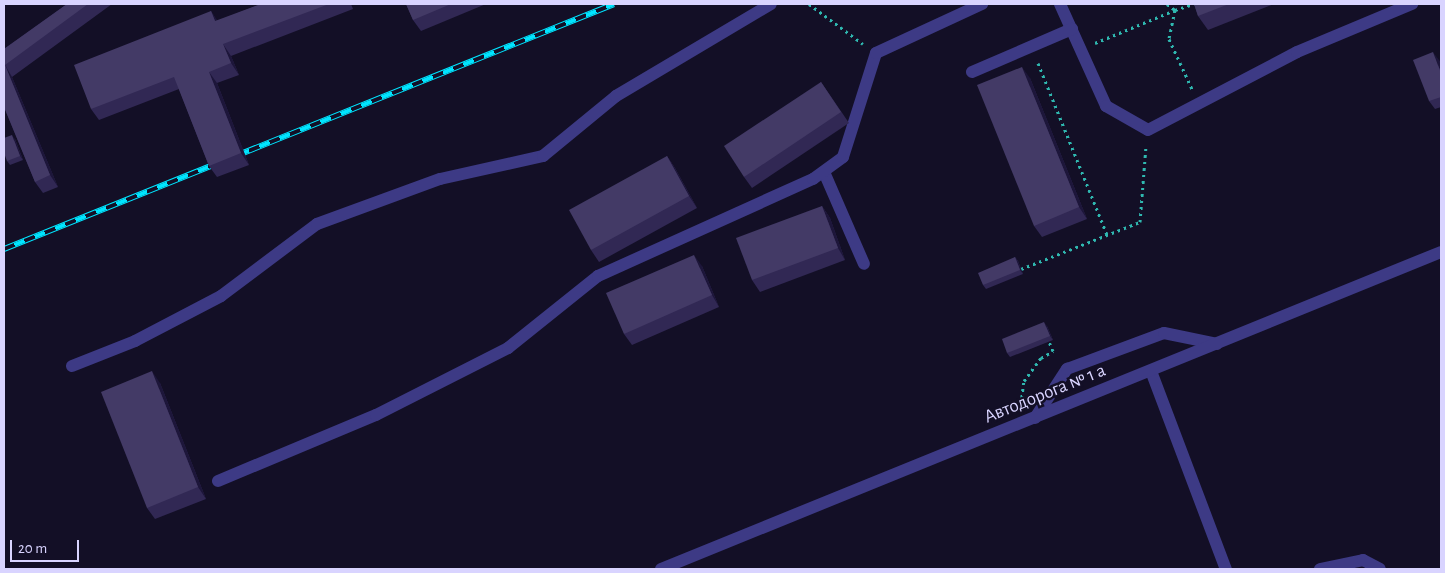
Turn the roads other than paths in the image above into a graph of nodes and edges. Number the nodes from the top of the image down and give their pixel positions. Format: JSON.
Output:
{"nodes":[{"id":1,"x":771,"y":4,"type":"edge"},
{"id":2,"x":982,"y":4,"type":"edge"},
{"id":3,"x":1060,"y":4,"type":"edge"},
{"id":4,"x":1412,"y":4,"type":"edge"},
{"id":5,"x":1072,"y":29,"type":"junction"},
{"id":6,"x":972,"y":72,"type":"dead end"},
{"id":7,"x":824,"y":172,"type":"junction"},
{"id":8,"x":1441,"y":252,"type":"edge"},
{"id":9,"x":864,"y":264,"type":"dead end"},
{"id":10,"x":1216,"y":344,"type":"junction"},
{"id":11,"x":72,"y":366,"type":"dead end"},
{"id":12,"x":1152,"y":371,"type":"junction"},
{"id":13,"x":1035,"y":418,"type":"junction"},
{"id":14,"x":218,"y":481,"type":"dead end"},
{"id":15,"x":661,"y":569,"type":"edge"},
{"id":16,"x":1226,"y":569,"type":"edge"},
{"id":17,"x":1320,"y":569,"type":"edge"},
{"id":18,"x":1380,"y":569,"type":"edge"}],
"edges":[{"from":1,"to":11,"type":"street"},
{"from":2,"to":7,"type":"street"},
{"from":3,"to":5,"type":"street"},
{"from":4,"to":5,"type":"street"},
{"from":5,"to":6,"type":"street"},
{"from":7,"to":9,"type":"street"},
{"from":7,"to":14,"type":"street"},
{"from":8,"to":10,"type":"street","name":"Автодорога № 1 а"},
{"from":10,"to":12,"type":"street","name":"Автодорога № 1 а"},
{"from":10,"to":13,"type":"street"},
{"from":12,"to":13,"type":"street","name":"Автодорога № 1 а"},
{"from":12,"to":16,"type":"street"},
{"from":13,"to":15,"type":"street","name":"Автодорога № 1 а"},
{"from":17,"to":18,"type":"street"}]}
